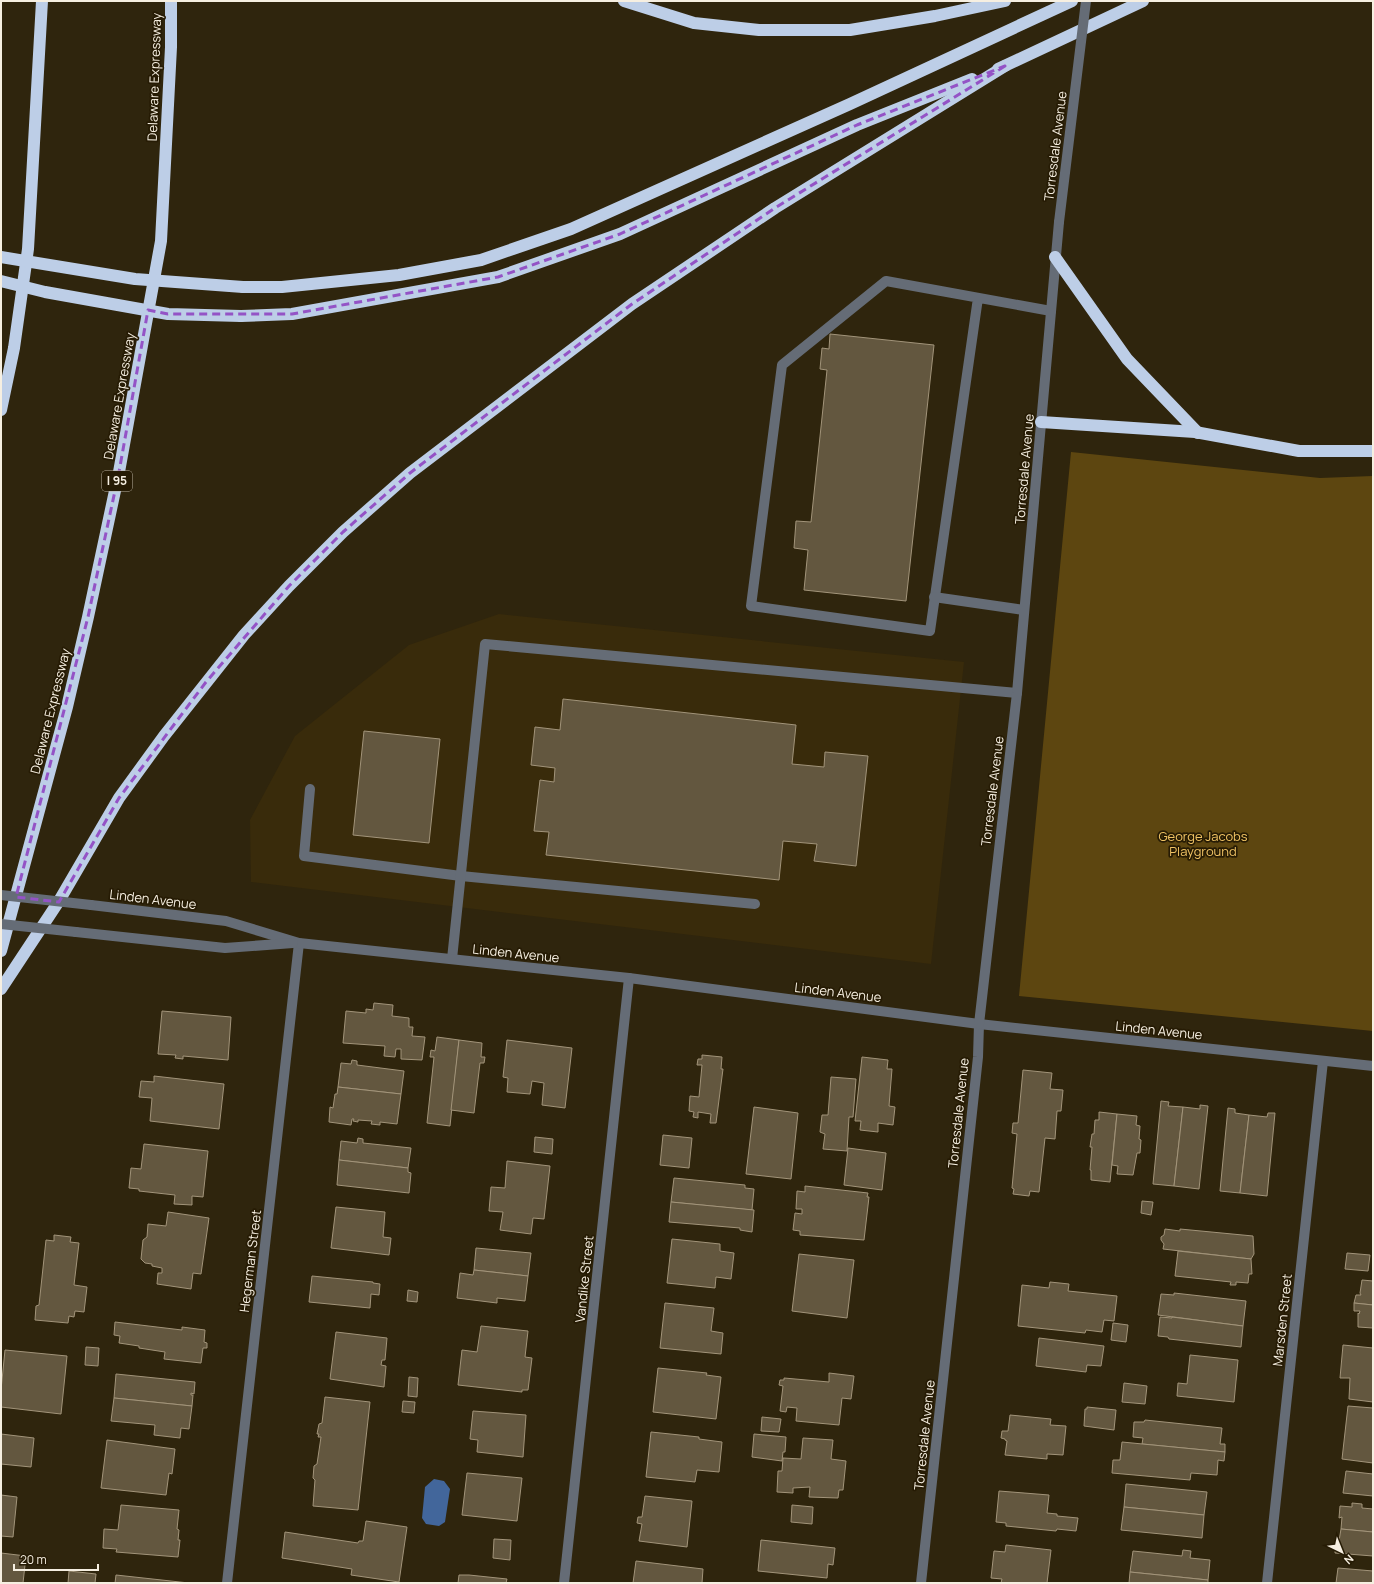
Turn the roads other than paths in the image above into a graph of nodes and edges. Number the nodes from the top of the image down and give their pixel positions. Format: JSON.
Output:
{"nodes":[{"id":1,"x":42,"y":1,"type":"edge"},
{"id":2,"x":171,"y":1,"type":"edge"},
{"id":3,"x":624,"y":1,"type":"edge"},
{"id":4,"x":1005,"y":1,"type":"edge"},
{"id":5,"x":1072,"y":1,"type":"edge"},
{"id":6,"x":1086,"y":1,"type":"edge"},
{"id":7,"x":1143,"y":1,"type":"edge"},
{"id":8,"x":1005,"y":66,"type":"junction"},
{"id":9,"x":1,"y":257,"type":"edge"},
{"id":10,"x":1056,"y":257,"type":"junction"},
{"id":11,"x":1,"y":281,"type":"edge"},
{"id":12,"x":978,"y":298,"type":"junction"},
{"id":13,"x":1051,"y":311,"type":"junction"},
{"id":14,"x":1,"y":410,"type":"edge"},
{"id":15,"x":1041,"y":422,"type":"junction"},
{"id":16,"x":1198,"y":433,"type":"junction"},
{"id":17,"x":1373,"y":451,"type":"edge"},
{"id":18,"x":934,"y":597,"type":"junction"},
{"id":19,"x":1024,"y":610,"type":"junction"},
{"id":20,"x":1017,"y":693,"type":"junction"},
{"id":21,"x":310,"y":789,"type":"dead end"},
{"id":22,"x":461,"y":876,"type":"junction"},
{"id":23,"x":1,"y":895,"type":"edge"},
{"id":24,"x":755,"y":904,"type":"dead end"},
{"id":25,"x":1,"y":924,"type":"edge"},
{"id":26,"x":299,"y":943,"type":"junction"},
{"id":27,"x":1,"y":951,"type":"edge"},
{"id":28,"x":452,"y":959,"type":"junction"},
{"id":29,"x":629,"y":978,"type":"junction"},
{"id":30,"x":1,"y":989,"type":"edge"},
{"id":31,"x":979,"y":1024,"type":"junction"},
{"id":32,"x":1323,"y":1061,"type":"junction"},
{"id":33,"x":1373,"y":1066,"type":"edge"},
{"id":34,"x":227,"y":1583,"type":"edge"},
{"id":35,"x":564,"y":1583,"type":"edge"},
{"id":36,"x":921,"y":1583,"type":"edge"},
{"id":37,"x":1267,"y":1583,"type":"edge"}],
"edges":[{"from":1,"to":14,"type":"highway"},
{"from":2,"to":27,"type":"highway","name":"Delaware Expressway","number":"I 95"},
{"from":3,"to":4,"type":"highway"},
{"from":5,"to":9,"type":"highway","bridge":true},
{"from":6,"to":10,"type":"street","name":"Torresdale Avenue","bridge":true},
{"from":7,"to":8,"type":"highway"},
{"from":8,"to":11,"type":"highway","bridge":true},
{"from":8,"to":30,"type":"highway"},
{"from":10,"to":13,"type":"street","name":"Torresdale Avenue"},
{"from":10,"to":16,"type":"highway"},
{"from":12,"to":13,"type":"street"},
{"from":12,"to":18,"type":"street"},
{"from":12,"to":18,"type":"street"},
{"from":13,"to":15,"type":"street","name":"Torresdale Avenue"},
{"from":15,"to":16,"type":"highway"},
{"from":15,"to":19,"type":"street","name":"Torresdale Avenue"},
{"from":16,"to":17,"type":"highway"},
{"from":18,"to":19,"type":"street"},
{"from":19,"to":20,"type":"street","name":"Torresdale Avenue"},
{"from":20,"to":22,"type":"street"},
{"from":20,"to":31,"type":"street","name":"Torresdale Avenue"},
{"from":21,"to":22,"type":"street"},
{"from":22,"to":24,"type":"street"},
{"from":22,"to":28,"type":"street"},
{"from":23,"to":26,"type":"street","name":"Linden Avenue","bridge":true},
{"from":25,"to":26,"type":"street","name":"Linden Avenue","bridge":true},
{"from":26,"to":28,"type":"street","name":"Linden Avenue"},
{"from":26,"to":34,"type":"street","name":"Hegerman Street"},
{"from":28,"to":29,"type":"street","name":"Linden Avenue"},
{"from":29,"to":31,"type":"street","name":"Linden Avenue"},
{"from":29,"to":35,"type":"street","name":"Vandike Street"},
{"from":31,"to":32,"type":"street","name":"Linden Avenue"},
{"from":31,"to":36,"type":"street","name":"Torresdale Avenue"},
{"from":32,"to":33,"type":"street","name":"Linden Avenue"},
{"from":32,"to":37,"type":"street","name":"Marsden Street"}]}
